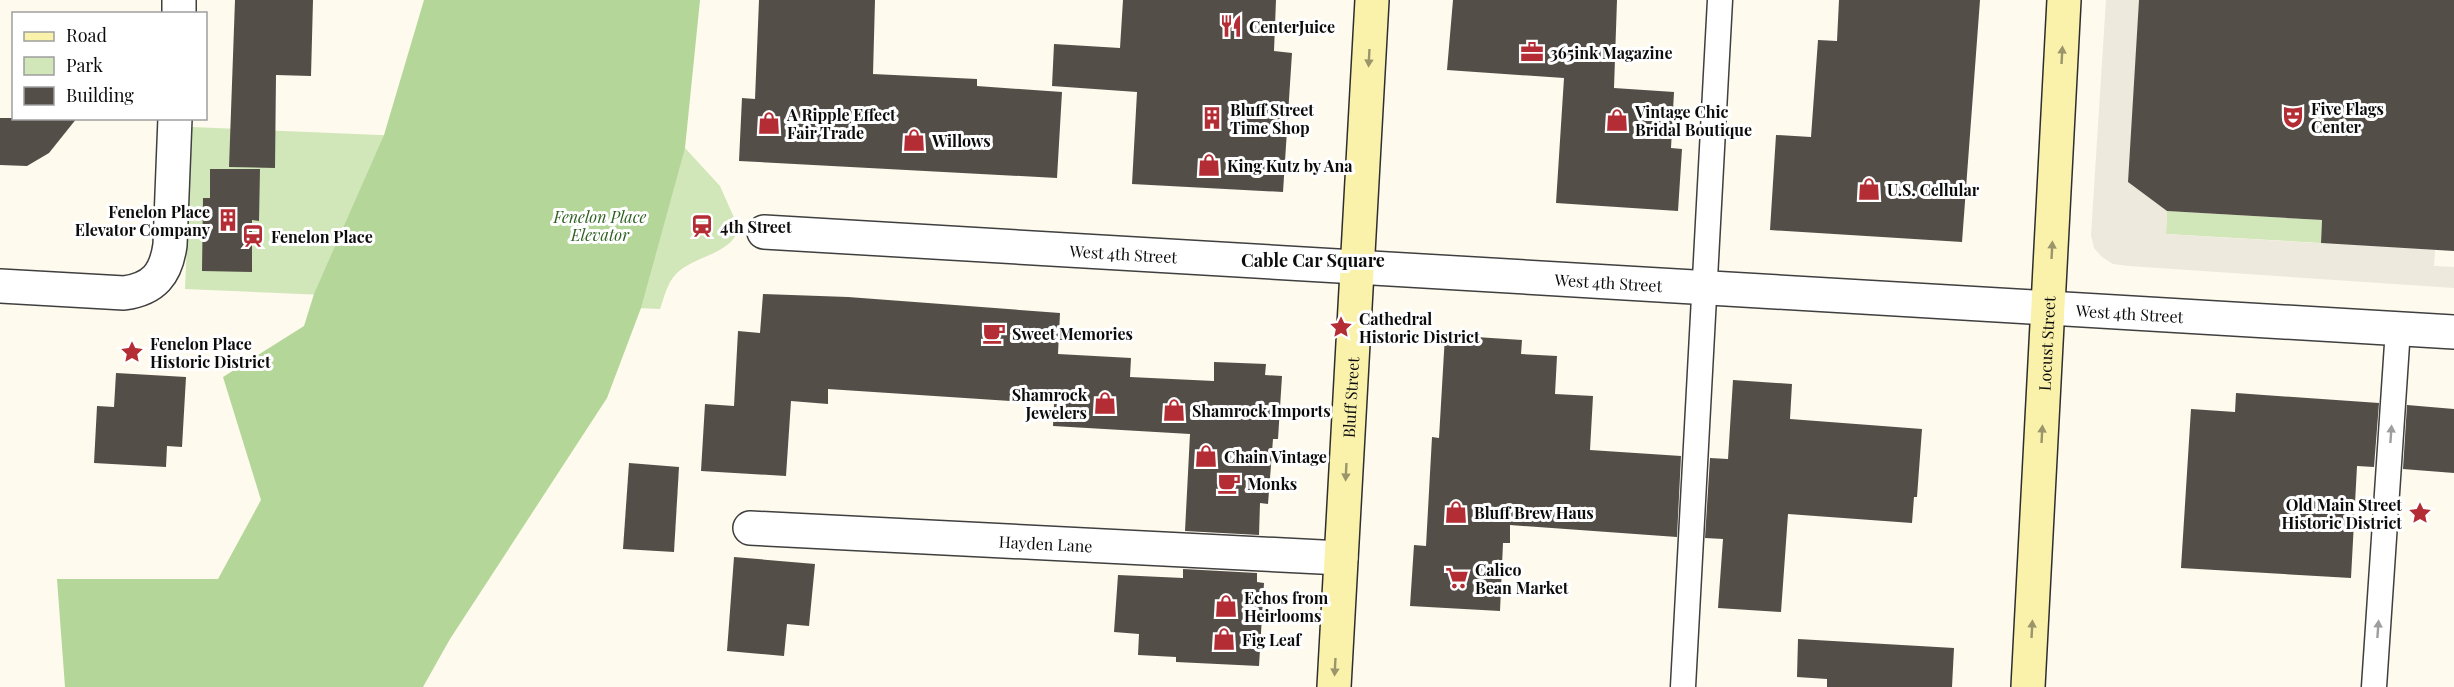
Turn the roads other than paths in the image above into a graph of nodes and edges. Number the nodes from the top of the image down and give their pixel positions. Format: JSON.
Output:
{"nodes":[{"id":1,"x":1372,"y":0,"type":"edge"},
{"id":2,"x":1720,"y":0,"type":"edge"},
{"id":3,"x":2064,"y":0,"type":"edge"},
{"id":4,"x":175,"y":120,"type":"edge"},
{"id":5,"x":764,"y":232,"type":"dead end"},
{"id":6,"x":1357,"y":267,"type":"junction"},
{"id":7,"x":0,"y":286,"type":"edge"},
{"id":8,"x":1705,"y":288,"type":"junction"},
{"id":9,"x":2049,"y":308,"type":"junction"},
{"id":10,"x":2398,"y":329,"type":"junction"},
{"id":11,"x":2454,"y":332,"type":"edge"},
{"id":12,"x":750,"y":528,"type":"dead end"},
{"id":13,"x":1341,"y":558,"type":"junction"},
{"id":14,"x":1334,"y":687,"type":"edge"},
{"id":15,"x":1683,"y":687,"type":"edge"},
{"id":16,"x":2028,"y":687,"type":"edge"},
{"id":17,"x":2374,"y":687,"type":"edge"}],
"edges":[{"from":1,"to":6,"type":"main road","name":"Bluff Street","one_way":true},
{"from":2,"to":8,"type":"lane"},
{"from":9,"to":3,"type":"main road","name":"Locust Street","one_way":true},
{"from":4,"to":7,"type":"street"},
{"from":5,"to":6,"type":"street","name":"West 4th Street"},
{"from":6,"to":8,"type":"street","name":"West 4th Street"},
{"from":6,"to":13,"type":"main road","name":"Bluff Street","one_way":true},
{"from":8,"to":9,"type":"street","name":"West 4th Street"},
{"from":8,"to":15,"type":"lane"},
{"from":9,"to":10,"type":"street","name":"West 4th Street"},
{"from":16,"to":9,"type":"main road","name":"Locust Street","one_way":true},
{"from":10,"to":11,"type":"street","name":"West 4th Street"},
{"from":17,"to":10,"type":"lane","one_way":true},
{"from":12,"to":13,"type":"street","name":"Hayden Lane"},
{"from":13,"to":14,"type":"main road","name":"Bluff Street","one_way":true}]}
